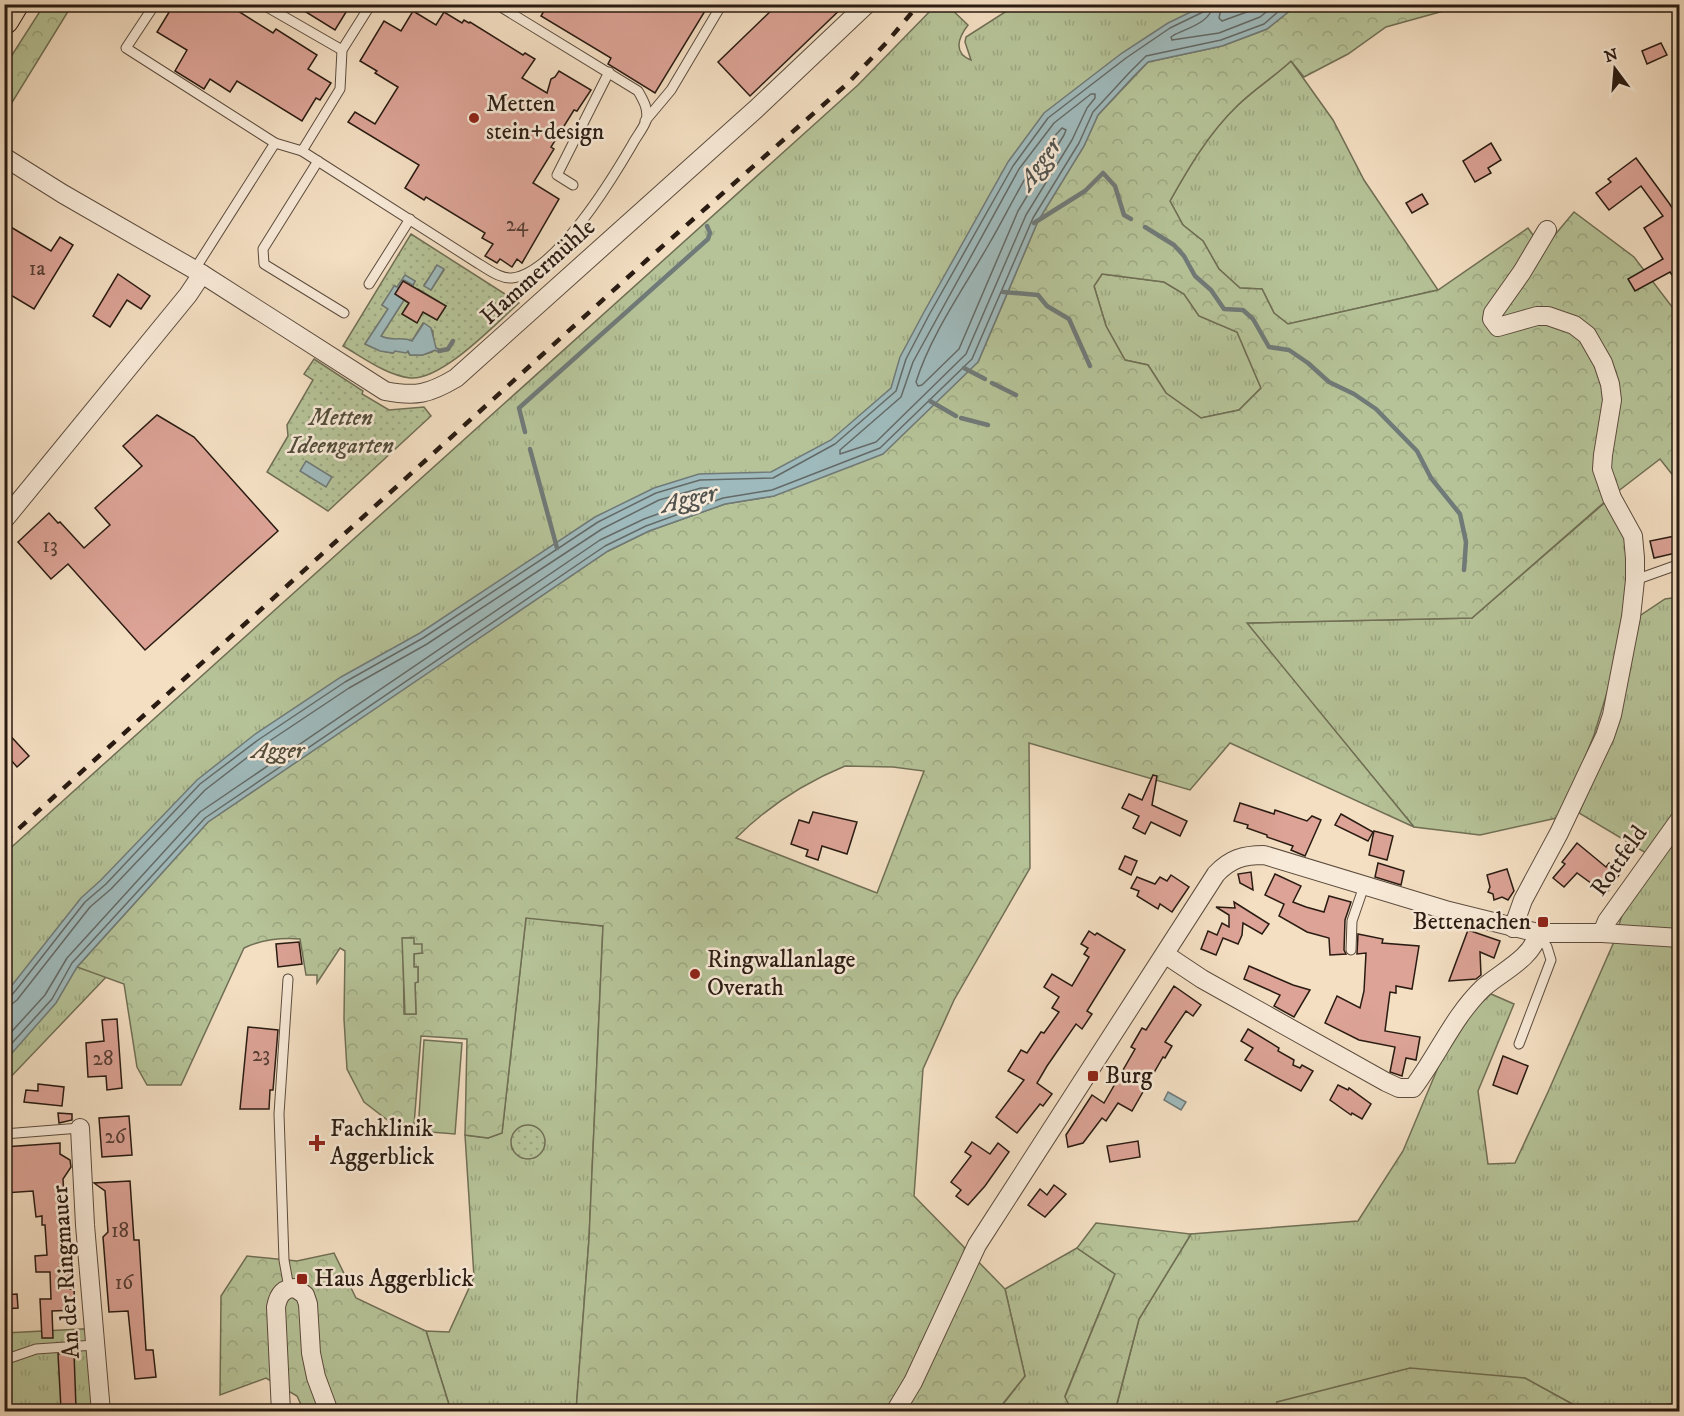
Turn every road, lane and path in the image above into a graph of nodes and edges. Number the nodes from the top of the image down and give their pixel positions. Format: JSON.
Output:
{"nodes":[{"id":1,"x":12,"y":4,"type":"edge"},
{"id":2,"x":155,"y":4,"type":"edge"},
{"id":3,"x":262,"y":4,"type":"edge"},
{"id":4,"x":371,"y":4,"type":"edge"},
{"id":5,"x":496,"y":4,"type":"edge"},
{"id":6,"x":722,"y":4,"type":"edge"},
{"id":7,"x":867,"y":4,"type":"edge"},
{"id":8,"x":4,"y":11,"type":"edge"},
{"id":9,"x":4,"y":19,"type":"edge"},
{"id":10,"x":342,"y":50,"type":"junction"},
{"id":11,"x":609,"y":72,"type":"junction"},
{"id":12,"x":645,"y":121,"type":"junction"},
{"id":13,"x":275,"y":143,"type":"junction"},
{"id":14,"x":302,"y":151,"type":"junction"},
{"id":15,"x":318,"y":161,"type":"junction"},
{"id":16,"x":9,"y":162,"type":"edge"},
{"id":17,"x":573,"y":185,"type":"dead end"},
{"id":18,"x":410,"y":219,"type":"junction"},
{"id":19,"x":1547,"y":230,"type":"dead end"},
{"id":20,"x":199,"y":271,"type":"junction"},
{"id":21,"x":369,"y":284,"type":"dead end"},
{"id":22,"x":344,"y":313,"type":"dead end"},
{"id":23,"x":4,"y":520,"type":"edge"},
{"id":24,"x":1680,"y":564,"type":"edge"},
{"id":25,"x":1635,"y":580,"type":"junction"},
{"id":26,"x":1680,"y":819,"type":"edge"},
{"id":27,"x":1364,"y":886,"type":"junction"},
{"id":28,"x":1513,"y":928,"type":"junction"},
{"id":29,"x":1538,"y":933,"type":"junction"},
{"id":30,"x":1602,"y":933,"type":"junction"},
{"id":31,"x":1680,"y":938,"type":"edge"},
{"id":32,"x":1351,"y":950,"type":"dead end"},
{"id":33,"x":1166,"y":955,"type":"junction"},
{"id":34,"x":288,"y":979,"type":"dead end"},
{"id":35,"x":1519,"y":1044,"type":"dead end"},
{"id":36,"x":80,"y":1128,"type":"joint"},
{"id":37,"x":4,"y":1134,"type":"edge"},
{"id":38,"x":289,"y":1288,"type":"junction"},
{"id":39,"x":95,"y":1345,"type":"junction"},
{"id":40,"x":4,"y":1360,"type":"edge"},
{"id":41,"x":101,"y":1412,"type":"edge"},
{"id":42,"x":281,"y":1412,"type":"edge"},
{"id":43,"x":329,"y":1412,"type":"edge"},
{"id":44,"x":895,"y":1412,"type":"edge"}],
"edges":[{"from":1,"to":8,"type":"street"},
{"from":1,"to":9,"type":"main road"},
{"from":2,"to":13,"type":"lane"},
{"from":3,"to":10,"type":"lane"},
{"from":4,"to":10,"type":"lane"},
{"from":5,"to":11,"type":"lane"},
{"from":6,"to":12,"type":"lane"},
{"from":7,"to":20,"type":"street","name":"Hammermühle"},
{"from":10,"to":14,"type":"lane"},
{"from":11,"to":12,"type":"lane"},
{"from":11,"to":17,"type":"lane"},
{"from":12,"to":18,"type":"lane"},
{"from":13,"to":14,"type":"lane"},
{"from":13,"to":20,"type":"lane"},
{"from":14,"to":15,"type":"lane"},
{"from":15,"to":18,"type":"lane"},
{"from":15,"to":22,"type":"lane"},
{"from":16,"to":20,"type":"street","name":"Hammermühle"},
{"from":18,"to":21,"type":"lane"},
{"from":19,"to":25,"type":"street"},
{"from":20,"to":23,"type":"street"},
{"from":24,"to":25,"type":"lane"},
{"from":25,"to":28,"type":"street"},
{"from":26,"to":30,"type":"street","name":"Rottfeld"},
{"from":27,"to":28,"type":"street"},
{"from":27,"to":32,"type":"lane"},
{"from":27,"to":33,"type":"street"},
{"from":28,"to":29,"type":"street"},
{"from":29,"to":30,"type":"street"},
{"from":29,"to":33,"type":"street"},
{"from":29,"to":35,"type":"lane"},
{"from":30,"to":31,"type":"street"},
{"from":33,"to":44,"type":"street"},
{"from":34,"to":38,"type":"lane"},
{"from":36,"to":37,"type":"lane"},
{"from":36,"to":39,"type":"street","name":"An der Ringmauer"},
{"from":38,"to":42,"type":"street"},
{"from":38,"to":43,"type":"street"},
{"from":39,"to":40,"type":"lane"},
{"from":39,"to":41,"type":"street","name":"An der Ringmauer"}]}
